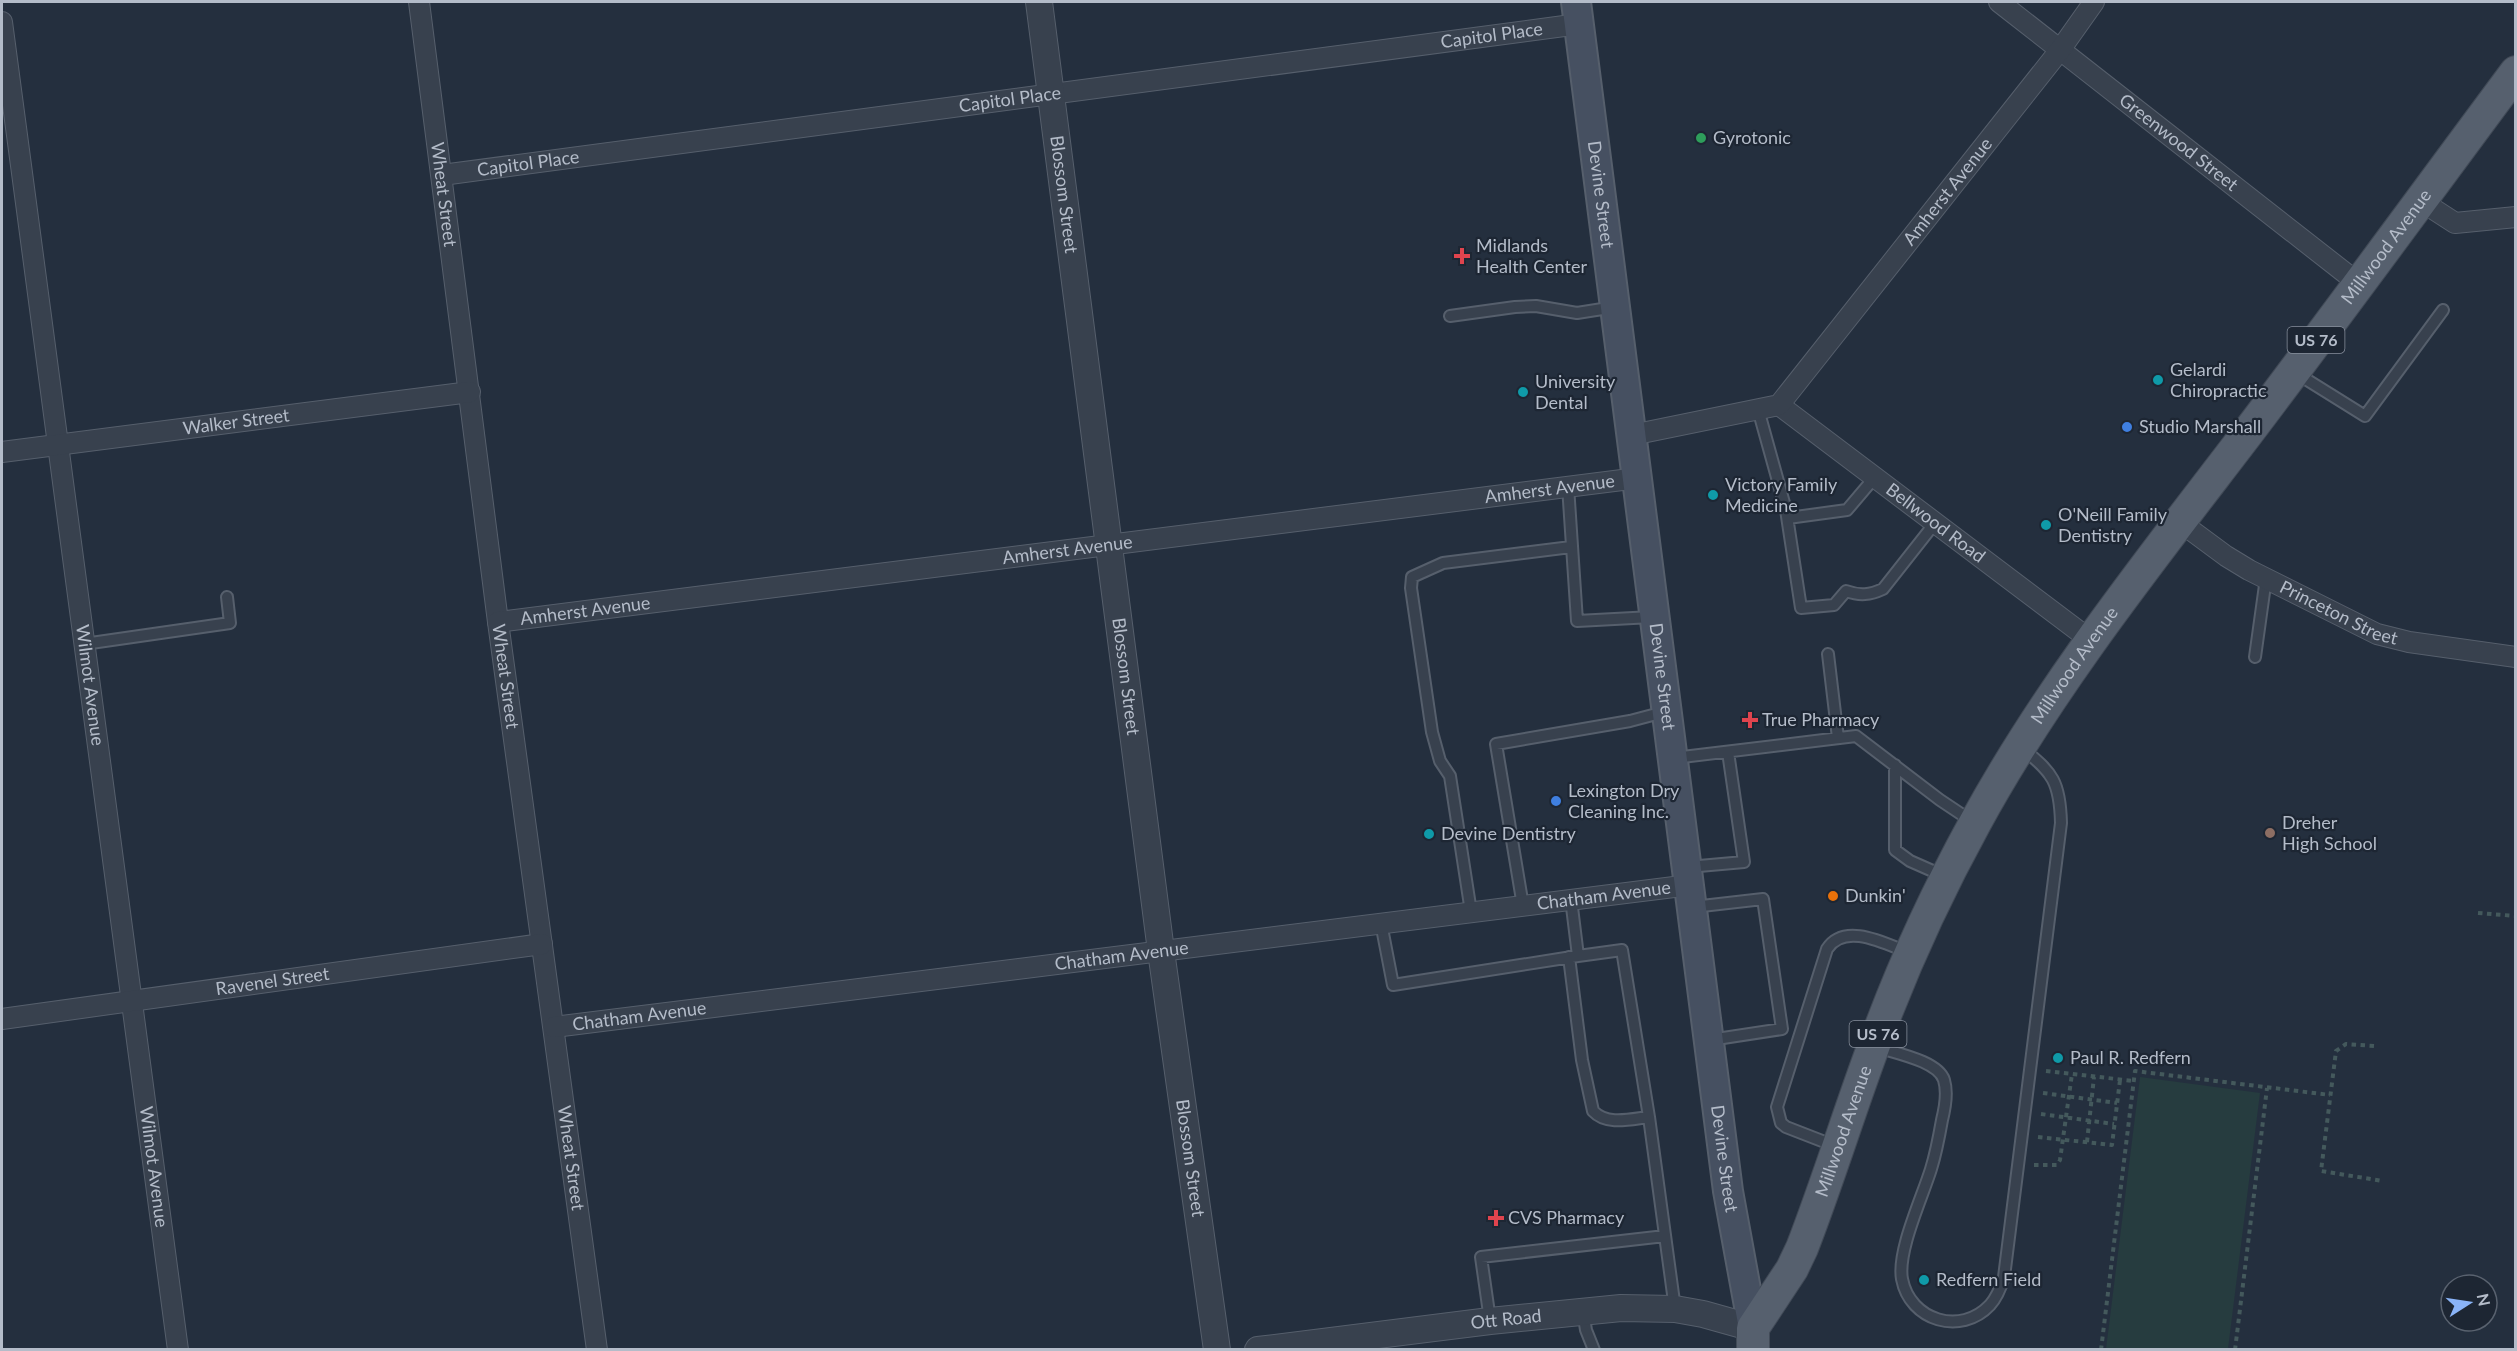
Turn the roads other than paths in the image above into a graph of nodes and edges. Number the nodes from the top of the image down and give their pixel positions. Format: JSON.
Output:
{"nodes":[{"id":1,"x":419,"y":2,"type":"edge"},
{"id":2,"x":1039,"y":2,"type":"edge"},
{"id":3,"x":1999,"y":2,"type":"edge"},
{"id":4,"x":2094,"y":2,"type":"edge"},
{"id":5,"x":1578,"y":13,"type":"edge"},
{"id":6,"x":2,"y":22,"type":"edge"},
{"id":7,"x":2060,"y":50,"type":"junction"},
{"id":8,"x":2516,"y":72,"type":"edge"},
{"id":9,"x":1051,"y":94,"type":"junction"},
{"id":10,"x":442,"y":175,"type":"junction"},
{"id":11,"x":2421,"y":201,"type":"junction"},
{"id":12,"x":2516,"y":217,"type":"edge"},
{"id":13,"x":2358,"y":283,"type":"junction"},
{"id":14,"x":1615,"y":307,"type":"junction"},
{"id":15,"x":2443,"y":310,"type":"dead end"},
{"id":16,"x":1450,"y":316,"type":"dead end"},
{"id":17,"x":2294,"y":371,"type":"junction"},
{"id":18,"x":470,"y":392,"type":"junction"},
{"id":19,"x":1779,"y":405,"type":"junction"},
{"id":20,"x":1758,"y":409,"type":"junction"},
{"id":21,"x":1632,"y":435,"type":"junction"},
{"id":22,"x":58,"y":444,"type":"junction"},
{"id":23,"x":2,"y":452,"type":"edge"},
{"id":24,"x":1638,"y":477,"type":"junction"},
{"id":25,"x":1875,"y":477,"type":"junction"},
{"id":26,"x":1568,"y":486,"type":"junction"},
{"id":27,"x":1788,"y":518,"type":"junction"},
{"id":28,"x":2180,"y":522,"type":"junction"},
{"id":29,"x":1935,"y":523,"type":"junction"},
{"id":30,"x":1108,"y":544,"type":"junction"},
{"id":31,"x":1571,"y":547,"type":"junction"},
{"id":32,"x":2266,"y":578,"type":"junction"},
{"id":33,"x":227,"y":597,"type":"dead end"},
{"id":34,"x":1655,"y":616,"type":"junction"},
{"id":35,"x":498,"y":622,"type":"junction"},
{"id":36,"x":2093,"y":642,"type":"junction"},
{"id":37,"x":84,"y":644,"type":"junction"},
{"id":38,"x":1828,"y":654,"type":"dead end"},
{"id":39,"x":2255,"y":657,"type":"dead end"},
{"id":40,"x":2516,"y":657,"type":"edge"},
{"id":41,"x":1668,"y":711,"type":"junction"},
{"id":42,"x":1838,"y":738,"type":"junction"},
{"id":43,"x":2020,"y":747,"type":"junction"},
{"id":44,"x":1728,"y":752,"type":"junction"},
{"id":45,"x":1673,"y":758,"type":"junction"},
{"id":46,"x":1895,"y":765,"type":"junction"},
{"id":47,"x":1975,"y":823,"type":"junction"},
{"id":48,"x":1947,"y":877,"type":"junction"},
{"id":49,"x":1690,"y":886,"type":"junction"},
{"id":50,"x":1571,"y":899,"type":"junction"},
{"id":51,"x":1523,"y":906,"type":"junction"},
{"id":52,"x":1471,"y":912,"type":"junction"},
{"id":53,"x":1381,"y":923,"type":"junction"},
{"id":54,"x":542,"y":944,"type":"junction"},
{"id":55,"x":1161,"y":951,"type":"junction"},
{"id":56,"x":1911,"y":954,"type":"junction"},
{"id":57,"x":1574,"y":957,"type":"junction"},
{"id":58,"x":132,"y":1002,"type":"junction"},
{"id":59,"x":2,"y":1020,"type":"edge"},
{"id":60,"x":554,"y":1027,"type":"junction"},
{"id":61,"x":1782,"y":1029,"type":"junction"},
{"id":62,"x":1799,"y":1034,"type":"junction"},
{"id":63,"x":1710,"y":1040,"type":"junction"},
{"id":64,"x":1874,"y":1046,"type":"junction"},
{"id":65,"x":1649,"y":1117,"type":"junction"},
{"id":66,"x":1838,"y":1147,"type":"junction"},
{"id":67,"x":1665,"y":1236,"type":"junction"},
{"id":68,"x":1675,"y":1310,"type":"junction"},
{"id":69,"x":1583,"y":1311,"type":"junction"},
{"id":70,"x":1490,"y":1321,"type":"junction"},
{"id":71,"x":1755,"y":1344,"type":"edge"},
{"id":72,"x":178,"y":1350,"type":"edge"},
{"id":73,"x":597,"y":1350,"type":"edge"},
{"id":74,"x":1217,"y":1350,"type":"edge"},
{"id":75,"x":1258,"y":1350,"type":"edge"},
{"id":76,"x":1594,"y":1350,"type":"edge"}],
"edges":[{"from":1,"to":10,"type":"street","name":"Wheat Street"},
{"from":2,"to":9,"type":"street","name":"Blossom Street"},
{"from":3,"to":7,"type":"street","name":"Greenwood Street"},
{"from":4,"to":7,"type":"street","name":"Amherst Avenue"},
{"from":5,"to":9,"type":"street","name":"Capitol Place"},
{"from":5,"to":14,"type":"main road","name":"Devine Street"},
{"from":6,"to":22,"type":"street","name":"Wilmot Avenue"},
{"from":7,"to":13,"type":"street","name":"Greenwood Street"},
{"from":7,"to":19,"type":"street","name":"Amherst Avenue"},
{"from":8,"to":11,"type":"main road","name":"Millwood Avenue","number":"US 76"},
{"from":9,"to":10,"type":"street","name":"Capitol Place"},
{"from":9,"to":30,"type":"street","name":"Blossom Street"},
{"from":10,"to":18,"type":"street","name":"Wheat Street"},
{"from":11,"to":12,"type":"street"},
{"from":11,"to":13,"type":"main road","name":"Millwood Avenue","number":"US 76"},
{"from":13,"to":17,"type":"main road","name":"Millwood Avenue","number":"US 76"},
{"from":14,"to":16,"type":"lane"},
{"from":14,"to":21,"type":"main road","name":"Devine Street"},
{"from":15,"to":17,"type":"lane"},
{"from":17,"to":28,"type":"main road","name":"Millwood Avenue","number":"US 76"},
{"from":18,"to":22,"type":"street","name":"Walker Street"},
{"from":18,"to":35,"type":"street","name":"Wheat Street"},
{"from":19,"to":20,"type":"street"},
{"from":19,"to":25,"type":"street","name":"Bellwood Road"},
{"from":20,"to":21,"type":"street"},
{"from":20,"to":27,"type":"lane"},
{"from":21,"to":24,"type":"main road","name":"Devine Street"},
{"from":22,"to":23,"type":"street","name":"Walker Street"},
{"from":22,"to":37,"type":"street","name":"Wilmot Avenue"},
{"from":24,"to":26,"type":"street","name":"Amherst Avenue"},
{"from":24,"to":34,"type":"main road","name":"Devine Street"},
{"from":25,"to":27,"type":"lane"},
{"from":25,"to":29,"type":"street","name":"Bellwood Road"},
{"from":26,"to":30,"type":"street","name":"Amherst Avenue"},
{"from":26,"to":31,"type":"lane"},
{"from":27,"to":29,"type":"lane"},
{"from":28,"to":32,"type":"street","name":"Princeton Street"},
{"from":28,"to":36,"type":"main road","name":"Millwood Avenue","number":"US 76"},
{"from":29,"to":36,"type":"street","name":"Bellwood Road"},
{"from":30,"to":35,"type":"street","name":"Amherst Avenue"},
{"from":30,"to":55,"type":"street","name":"Blossom Street"},
{"from":31,"to":34,"type":"lane"},
{"from":31,"to":52,"type":"lane"},
{"from":32,"to":39,"type":"lane"},
{"from":32,"to":40,"type":"street","name":"Princeton Street"},
{"from":33,"to":37,"type":"lane"},
{"from":34,"to":41,"type":"main road","name":"Devine Street"},
{"from":35,"to":54,"type":"street","name":"Wheat Street"},
{"from":36,"to":43,"type":"main road","name":"Millwood Avenue","number":"US 76"},
{"from":37,"to":58,"type":"street","name":"Wilmot Avenue"},
{"from":38,"to":42,"type":"lane"},
{"from":41,"to":45,"type":"main road","name":"Devine Street"},
{"from":41,"to":51,"type":"lane"},
{"from":42,"to":44,"type":"lane"},
{"from":42,"to":46,"type":"lane"},
{"from":43,"to":47,"type":"main road","name":"Millwood Avenue","number":"US 76"},
{"from":43,"to":64,"type":"lane"},
{"from":44,"to":45,"type":"lane"},
{"from":44,"to":49,"type":"lane"},
{"from":45,"to":49,"type":"main road","name":"Devine Street"},
{"from":46,"to":47,"type":"lane"},
{"from":46,"to":48,"type":"lane"},
{"from":47,"to":48,"type":"main road","name":"Millwood Avenue","number":"US 76"},
{"from":48,"to":56,"type":"main road","name":"Millwood Avenue","number":"US 76"},
{"from":49,"to":50,"type":"street","name":"Chatham Avenue"},
{"from":49,"to":61,"type":"lane"},
{"from":49,"to":63,"type":"main road","name":"Devine Street"},
{"from":50,"to":51,"type":"street","name":"Chatham Avenue"},
{"from":50,"to":57,"type":"lane"},
{"from":51,"to":52,"type":"street","name":"Chatham Avenue"},
{"from":52,"to":53,"type":"street","name":"Chatham Avenue"},
{"from":53,"to":55,"type":"street","name":"Chatham Avenue"},
{"from":53,"to":57,"type":"lane"},
{"from":54,"to":58,"type":"street","name":"Ravenel Street"},
{"from":54,"to":60,"type":"street","name":"Wheat Street"},
{"from":55,"to":60,"type":"street","name":"Chatham Avenue"},
{"from":55,"to":74,"type":"street","name":"Blossom Street"},
{"from":56,"to":62,"type":"lane"},
{"from":56,"to":64,"type":"main road","name":"Millwood Avenue","number":"US 76"},
{"from":57,"to":65,"type":"lane"},
{"from":57,"to":65,"type":"lane"},
{"from":58,"to":59,"type":"street","name":"Ravenel Street"},
{"from":58,"to":72,"type":"street","name":"Wilmot Avenue"},
{"from":60,"to":73,"type":"street","name":"Wheat Street"},
{"from":61,"to":62,"type":"lane"},
{"from":61,"to":63,"type":"lane"},
{"from":62,"to":66,"type":"lane"},
{"from":63,"to":71,"type":"main road","name":"Devine Street"},
{"from":64,"to":66,"type":"main road","name":"Millwood Avenue","number":"US 76"},
{"from":65,"to":67,"type":"lane"},
{"from":66,"to":71,"type":"main road","name":"Millwood Avenue","number":"US 76"},
{"from":67,"to":68,"type":"lane"},
{"from":67,"to":70,"type":"lane"},
{"from":68,"to":69,"type":"street","name":"Ott Road"},
{"from":68,"to":71,"type":"street","name":"Ott Road"},
{"from":69,"to":70,"type":"street","name":"Ott Road"},
{"from":69,"to":76,"type":"lane"},
{"from":70,"to":75,"type":"street","name":"Ott Road"}]}
